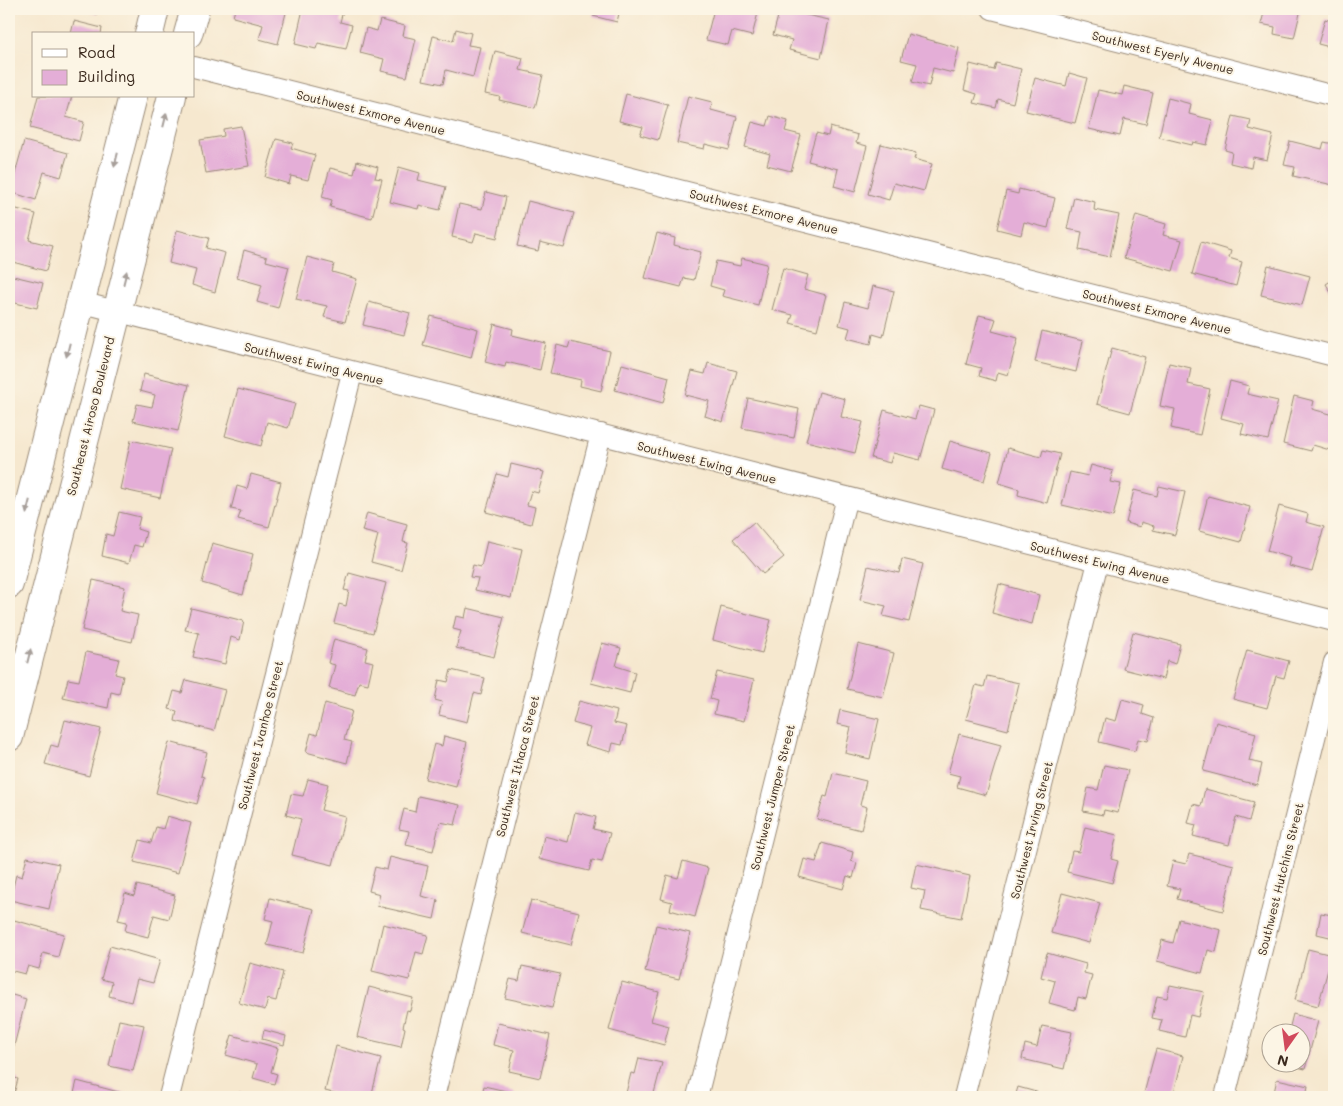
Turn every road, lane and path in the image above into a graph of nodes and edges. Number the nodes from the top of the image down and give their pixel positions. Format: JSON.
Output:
{"nodes":[{"id":1,"x":155,"y":9,"type":"edge"},
{"id":2,"x":194,"y":9,"type":"edge"},
{"id":3,"x":992,"y":9,"type":"edge"},
{"id":4,"x":149,"y":32,"type":"edge"},
{"id":5,"x":188,"y":32,"type":"edge"},
{"id":6,"x":195,"y":67,"type":"edge"},
{"id":7,"x":1334,"y":96,"type":"edge"},
{"id":8,"x":132,"y":98,"type":"edge"},
{"id":9,"x":171,"y":98,"type":"edge"},
{"id":10,"x":80,"y":302,"type":"junction"},
{"id":11,"x":116,"y":312,"type":"junction"},
{"id":12,"x":1334,"y":356,"type":"edge"},
{"id":13,"x":352,"y":372,"type":"junction"},
{"id":14,"x":601,"y":434,"type":"junction"},
{"id":15,"x":847,"y":497,"type":"junction"},
{"id":16,"x":1098,"y":562,"type":"junction"},
{"id":17,"x":9,"y":584,"type":"edge"},
{"id":18,"x":1334,"y":621,"type":"edge"},
{"id":19,"x":1334,"y":662,"type":"edge"},
{"id":20,"x":9,"y":737,"type":"edge"},
{"id":21,"x":169,"y":1097,"type":"edge"},
{"id":22,"x":434,"y":1097,"type":"edge"},
{"id":23,"x":697,"y":1097,"type":"edge"},
{"id":24,"x":964,"y":1097,"type":"edge"},
{"id":25,"x":1225,"y":1097,"type":"edge"}],
"edges":[{"from":1,"to":4,"type":"main road"},
{"from":2,"to":5,"type":"main road"},
{"from":3,"to":7,"type":"street","name":"Southwest Eyerly Avenue"},
{"from":6,"to":12,"type":"street","name":"Southwest Exmore Avenue"},
{"from":8,"to":10,"type":"main road","one_way":true},
{"from":11,"to":9,"type":"main road","name":"Southeast Airoso Boulevard","one_way":true},
{"from":10,"to":11,"type":"street","name":"Southwest Ewing Avenue"},
{"from":10,"to":17,"type":"main road","one_way":true},
{"from":11,"to":13,"type":"street","name":"Southwest Ewing Avenue"},
{"from":20,"to":11,"type":"main road","name":"Southeast Airoso Boulevard","one_way":true},
{"from":13,"to":14,"type":"street","name":"Southwest Ewing Avenue"},
{"from":13,"to":21,"type":"street","name":"Southwest Ivanhoe Street"},
{"from":14,"to":15,"type":"street","name":"Southwest Ewing Avenue"},
{"from":14,"to":22,"type":"street","name":"Southwest Ithaca Street"},
{"from":15,"to":16,"type":"street","name":"Southwest Ewing Avenue"},
{"from":15,"to":23,"type":"street","name":"Southwest Jumper Street"},
{"from":16,"to":18,"type":"street","name":"Southwest Ewing Avenue"},
{"from":16,"to":24,"type":"street","name":"Southwest Irving Street"},
{"from":19,"to":25,"type":"street","name":"Southwest Hutchins Street"}]}
